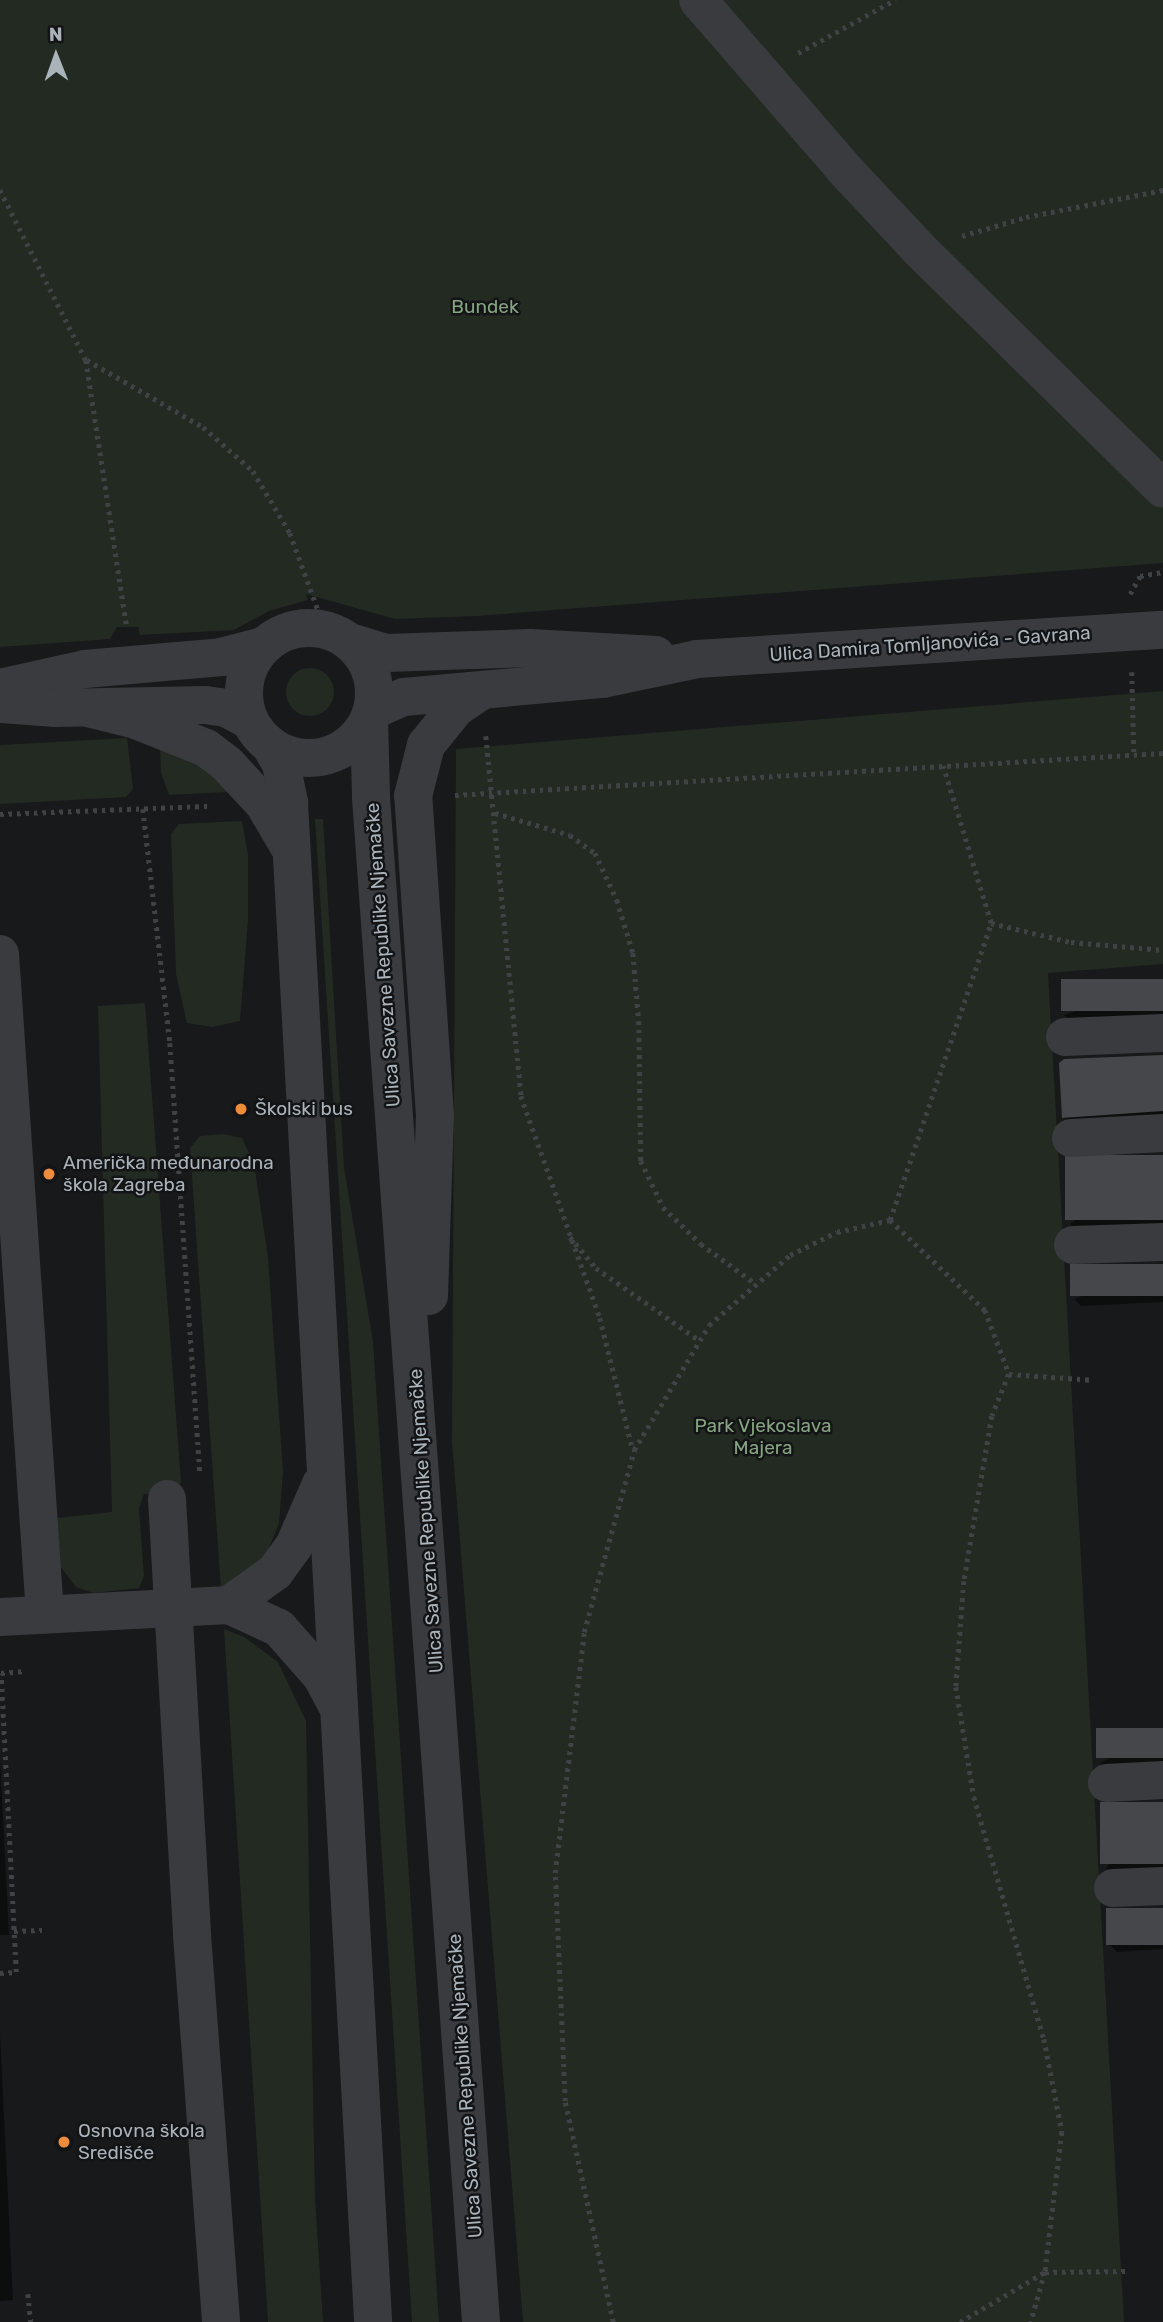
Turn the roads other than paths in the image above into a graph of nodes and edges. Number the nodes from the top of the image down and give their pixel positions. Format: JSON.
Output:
{"nodes":[{"id":1,"x":698,"y":0,"type":"edge"},
{"id":2,"x":1163,"y":489,"type":"edge"},
{"id":3,"x":1163,"y":630,"type":"edge"},
{"id":4,"x":352,"y":643,"type":"junction"},
{"id":5,"x":263,"y":646,"type":"junction"},
{"id":6,"x":697,"y":659,"type":"junction"},
{"id":7,"x":0,"y":688,"type":"edge"},
{"id":8,"x":0,"y":704,"type":"edge"},
{"id":9,"x":88,"y":708,"type":"junction"},
{"id":10,"x":484,"y":708,"type":"junction"},
{"id":11,"x":371,"y":715,"type":"junction"},
{"id":12,"x":260,"y":733,"type":"junction"},
{"id":13,"x":293,"y":855,"type":"junction"},
{"id":14,"x":0,"y":954,"type":"edge"},
{"id":15,"x":1163,"y":1032,"type":"edge"},
{"id":16,"x":1065,"y":1037,"type":"dead end"},
{"id":17,"x":1163,"y":1133,"type":"edge"},
{"id":18,"x":1071,"y":1138,"type":"dead end"},
{"id":19,"x":1163,"y":1242,"type":"edge"},
{"id":20,"x":1073,"y":1245,"type":"dead end"},
{"id":21,"x":419,"y":1413,"type":"junction"},
{"id":22,"x":324,"y":1476,"type":"junction"},
{"id":23,"x":167,"y":1499,"type":"dead end"},
{"id":24,"x":229,"y":1605,"type":"junction"},
{"id":25,"x":174,"y":1608,"type":"junction"},
{"id":26,"x":45,"y":1614,"type":"junction"},
{"id":27,"x":0,"y":1617,"type":"edge"},
{"id":28,"x":337,"y":1706,"type":"junction"},
{"id":29,"x":1163,"y":1780,"type":"edge"},
{"id":30,"x":1107,"y":1783,"type":"dead end"},
{"id":31,"x":1163,"y":1886,"type":"edge"},
{"id":32,"x":1113,"y":1888,"type":"dead end"},
{"id":33,"x":220,"y":2322,"type":"edge"},
{"id":34,"x":373,"y":2322,"type":"edge"},
{"id":35,"x":481,"y":2322,"type":"edge"}],
"edges":[{"from":1,"to":2,"type":"street"},
{"from":3,"to":6,"type":"street","name":"Ulica Damira Tomljanovića - Gavrana"},
{"from":4,"to":5,"type":"street"},
{"from":4,"to":6,"type":"street","name":"Ulica Damira Tomljanovića - Gavrana"},
{"from":4,"to":11,"type":"street"},
{"from":5,"to":7,"type":"street"},
{"from":5,"to":12,"type":"street"},
{"from":6,"to":10,"type":"street","name":"Ulica Damira Tomljanovića - Gavrana"},
{"from":8,"to":9,"type":"street"},
{"from":9,"to":12,"type":"street"},
{"from":9,"to":13,"type":"street"},
{"from":10,"to":11,"type":"street","name":"Ulica Damira Tomljanovića - Gavrana"},
{"from":10,"to":21,"type":"street"},
{"from":11,"to":12,"type":"street"},
{"from":11,"to":21,"type":"street","name":"Ulica Savezne Republike Njemačke"},
{"from":12,"to":13,"type":"street"},
{"from":13,"to":22,"type":"street"},
{"from":14,"to":26,"type":"street"},
{"from":15,"to":16,"type":"street"},
{"from":17,"to":18,"type":"street"},
{"from":19,"to":20,"type":"street"},
{"from":21,"to":35,"type":"street","name":"Ulica Savezne Republike Njemačke"},
{"from":22,"to":24,"type":"street"},
{"from":22,"to":28,"type":"street"},
{"from":23,"to":25,"type":"street"},
{"from":24,"to":25,"type":"street"},
{"from":24,"to":28,"type":"street"},
{"from":25,"to":26,"type":"street"},
{"from":25,"to":33,"type":"street"},
{"from":26,"to":27,"type":"street"},
{"from":28,"to":34,"type":"street"},
{"from":29,"to":30,"type":"street"},
{"from":31,"to":32,"type":"street"}]}
